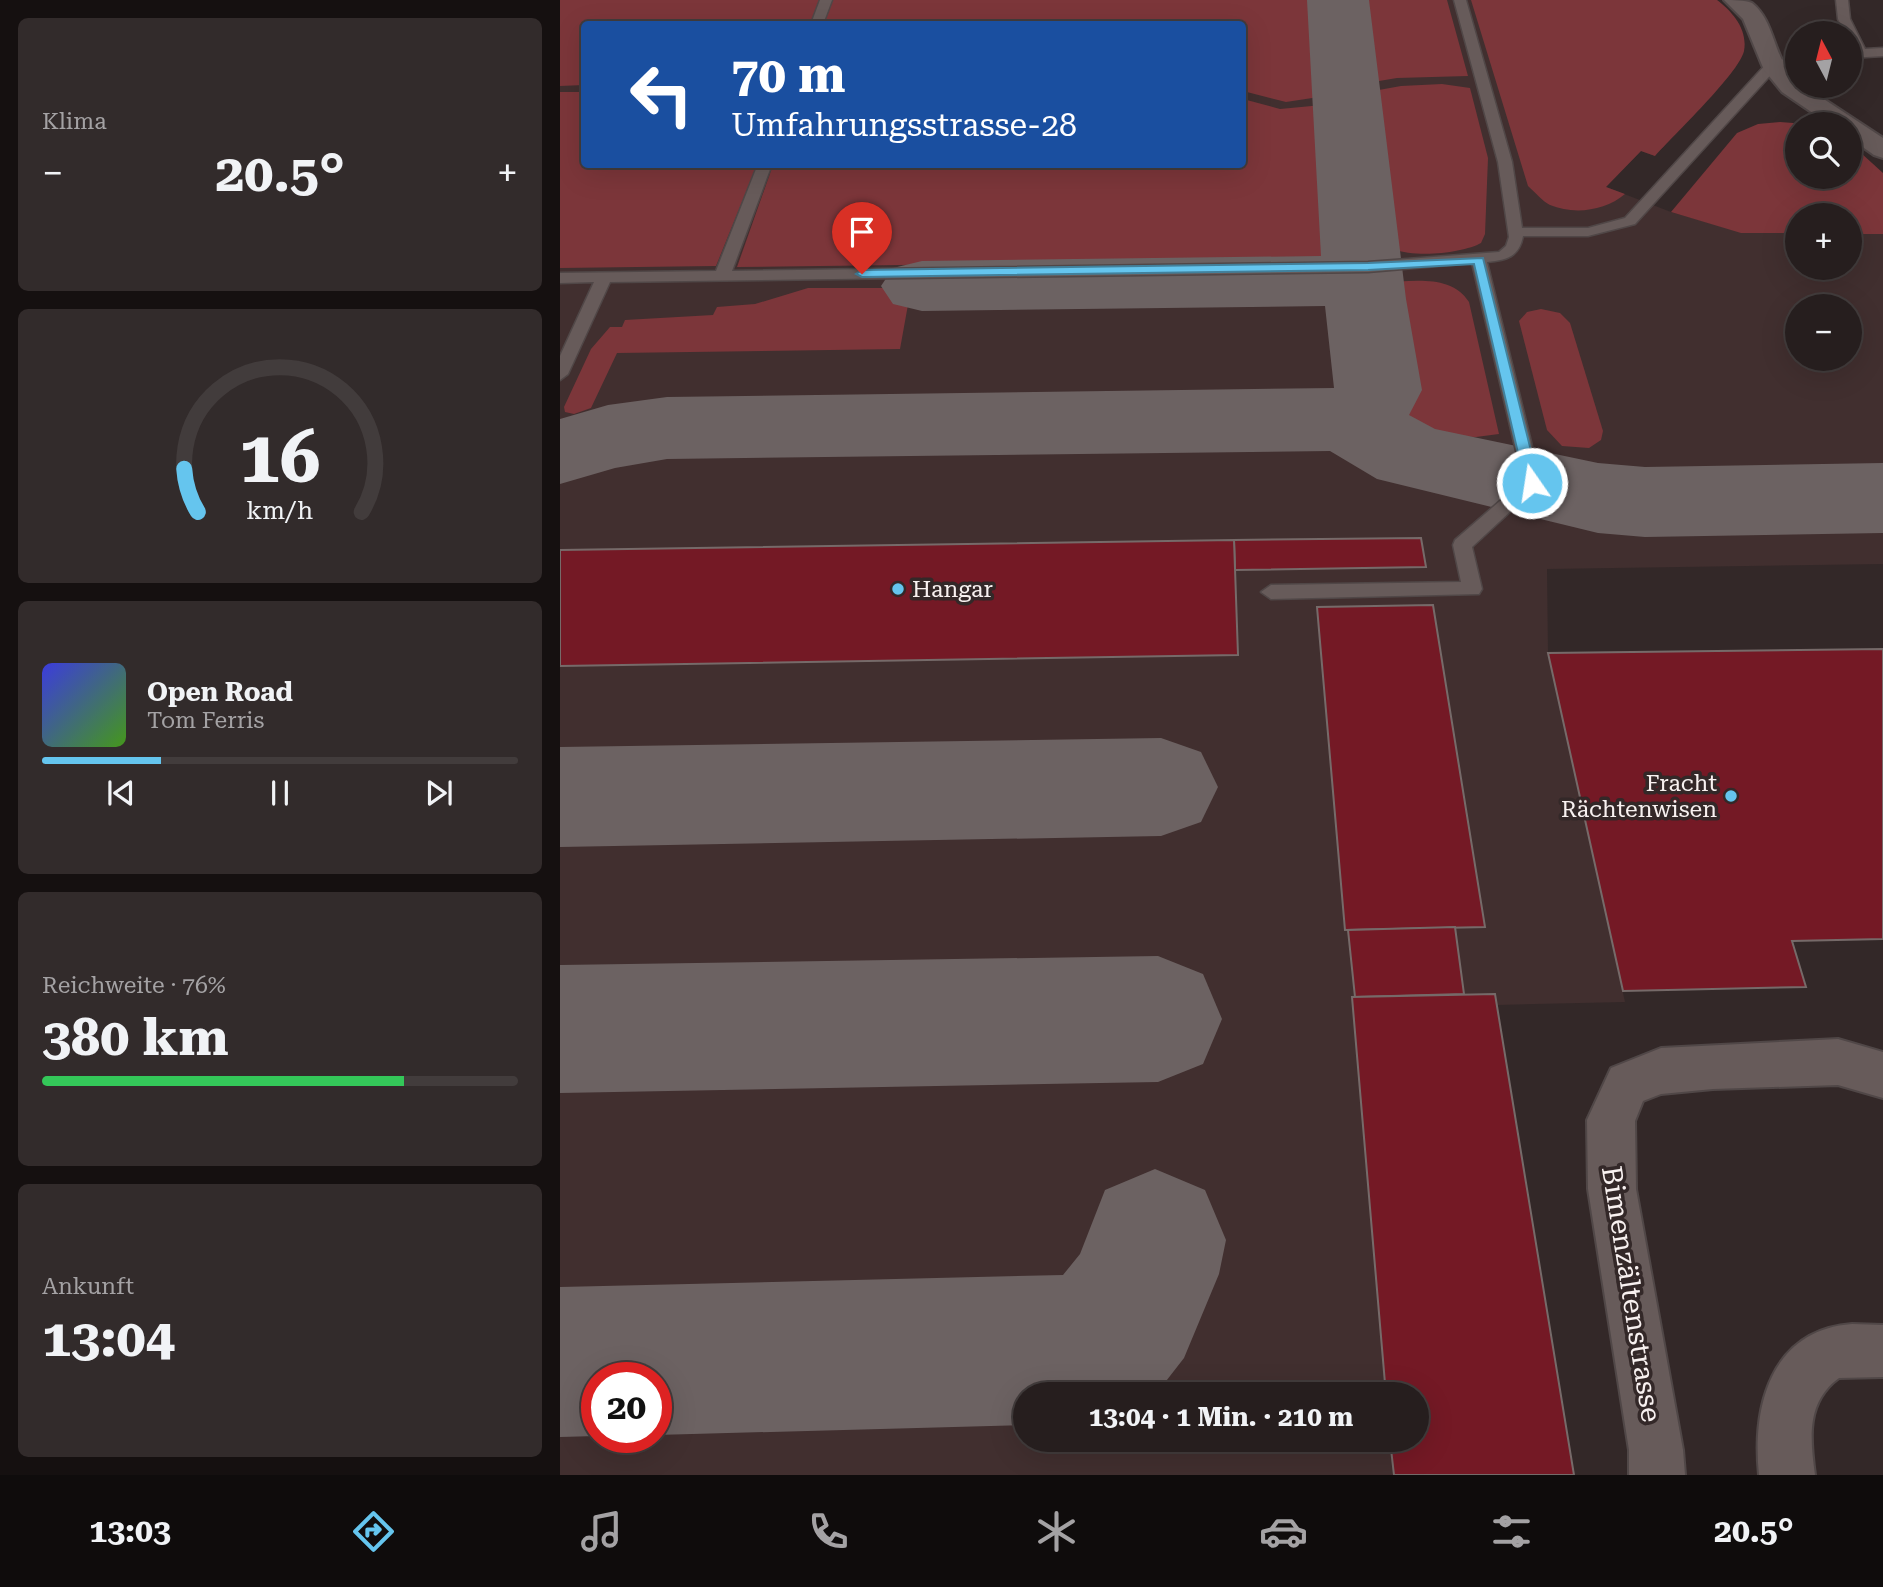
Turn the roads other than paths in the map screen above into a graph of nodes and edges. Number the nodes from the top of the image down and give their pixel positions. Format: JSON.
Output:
{"nodes":[{"id":1,"x":826,"y":0,"type":"edge"},
{"id":2,"x":1460,"y":0,"type":"edge"},
{"id":3,"x":1735,"y":0,"type":"edge"},
{"id":4,"x":1842,"y":0,"type":"edge"},
{"id":5,"x":818,"y":21,"type":"edge"},
{"id":6,"x":1845,"y":21,"type":"edge"},
{"id":7,"x":1883,"y":52,"type":"edge"},
{"id":8,"x":1862,"y":53,"type":"edge"},
{"id":9,"x":1785,"y":63,"type":"edge"},
{"id":10,"x":1773,"y":65,"type":"junction"},
{"id":11,"x":1826,"y":112,"type":"edge"},
{"id":12,"x":1862,"y":135,"type":"edge"},
{"id":13,"x":1883,"y":150,"type":"edge"},
{"id":14,"x":763,"y":168,"type":"edge"},
{"id":15,"x":1516,"y":232,"type":"junction"},
{"id":16,"x":1479,"y":260,"type":"junction"},
{"id":17,"x":722,"y":276,"type":"junction"},
{"id":18,"x":560,"y":278,"type":"edge"},
{"id":19,"x":604,"y":278,"type":"junction"},
{"id":20,"x":560,"y":374,"type":"edge"},
{"id":21,"x":1271,"y":592,"type":"dead end"},
{"id":22,"x":1883,"y":1075,"type":"edge"},
{"id":23,"x":1883,"y":1351,"type":"edge"},
{"id":24,"x":1657,"y":1475,"type":"edge"},
{"id":25,"x":1787,"y":1475,"type":"edge"}],
"edges":[{"from":1,"to":5,"type":"lane"},
{"from":2,"to":15,"type":"lane"},
{"from":3,"to":10,"type":"street"},
{"from":4,"to":6,"type":"lane"},
{"from":7,"to":8,"type":"lane"},
{"from":9,"to":10,"type":"lane"},
{"from":10,"to":11,"type":"street"},
{"from":10,"to":15,"type":"lane"},
{"from":12,"to":13,"type":"street"},
{"from":14,"to":17,"type":"lane"},
{"from":15,"to":16,"type":"lane"},
{"from":16,"to":17,"type":"lane"},
{"from":16,"to":21,"type":"lane"},
{"from":17,"to":19,"type":"lane"},
{"from":18,"to":19,"type":"lane"},
{"from":19,"to":20,"type":"lane"},
{"from":22,"to":24,"type":"street","name":"Bimenzältenstrasse"},
{"from":23,"to":25,"type":"street"}]}
